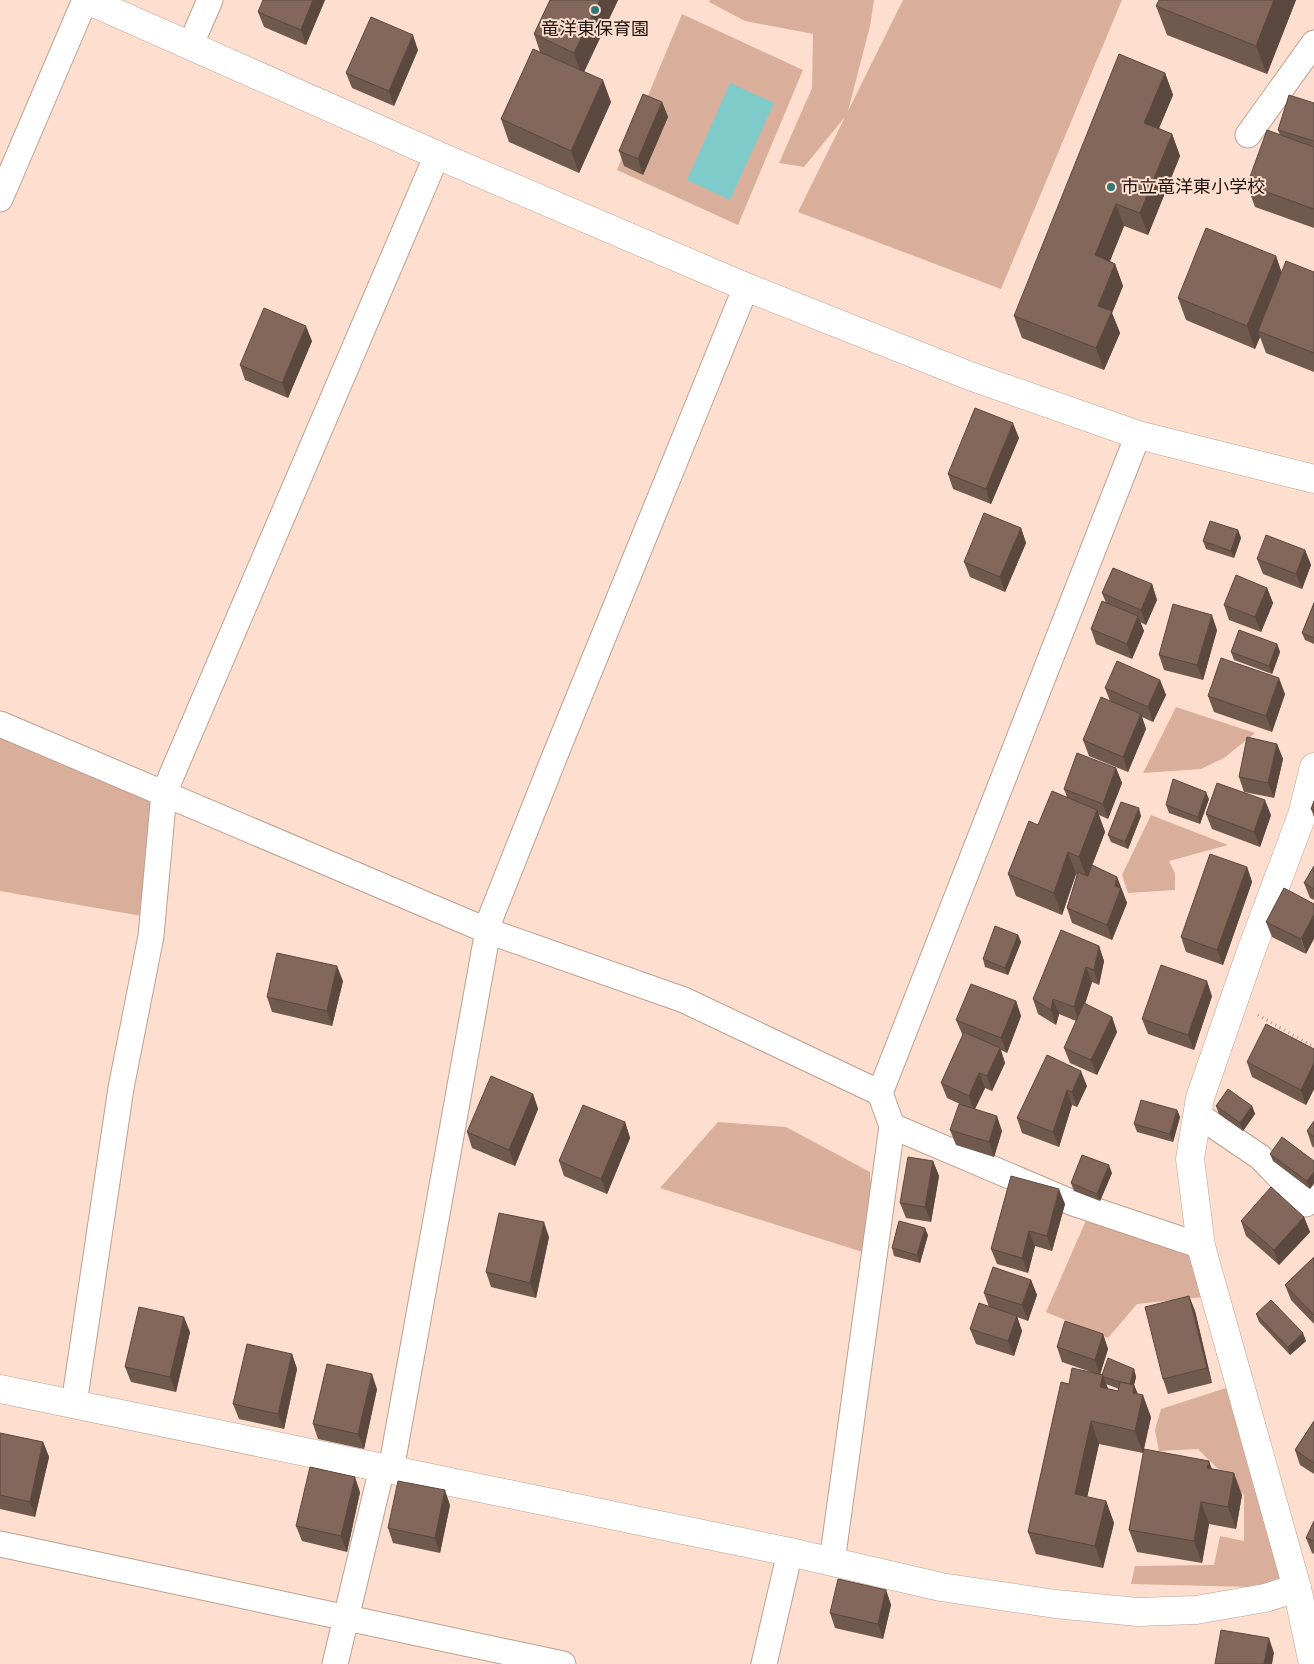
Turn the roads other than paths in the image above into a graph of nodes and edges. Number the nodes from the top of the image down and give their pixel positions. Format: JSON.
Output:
{"nodes":[{"id":1,"x":86,"y":0,"type":"edge"},
{"id":2,"x":210,"y":0,"type":"edge"},
{"id":3,"x":1314,"y":43,"type":"edge"},
{"id":4,"x":190,"y":46,"type":"junction"},
{"id":5,"x":1248,"y":135,"type":"dead end"},
{"id":6,"x":437,"y":155,"type":"junction"},
{"id":7,"x":0,"y":199,"type":"edge"},
{"id":8,"x":746,"y":287,"type":"junction"},
{"id":9,"x":1138,"y":435,"type":"junction"},
{"id":10,"x":1314,"y":479,"type":"edge"},
{"id":11,"x":0,"y":724,"type":"edge"},
{"id":12,"x":1314,"y":767,"type":"edge"},
{"id":13,"x":164,"y":793,"type":"junction"},
{"id":14,"x":488,"y":931,"type":"junction"},
{"id":15,"x":880,"y":1093,"type":"junction"},
{"id":16,"x":1198,"y":1116,"type":"junction"},
{"id":17,"x":892,"y":1126,"type":"junction"},
{"id":18,"x":1314,"y":1198,"type":"edge"},
{"id":19,"x":1201,"y":1246,"type":"junction"},
{"id":20,"x":0,"y":1389,"type":"edge"},
{"id":21,"x":74,"y":1404,"type":"junction"},
{"id":22,"x":387,"y":1469,"type":"junction"},
{"id":23,"x":0,"y":1544,"type":"edge"},
{"id":24,"x":790,"y":1552,"type":"junction"},
{"id":25,"x":832,"y":1562,"type":"junction"},
{"id":26,"x":1297,"y":1588,"type":"junction"},
{"id":27,"x":346,"y":1618,"type":"junction"},
{"id":28,"x":335,"y":1664,"type":"edge"},
{"id":29,"x":563,"y":1664,"type":"edge"},
{"id":30,"x":764,"y":1664,"type":"edge"},
{"id":31,"x":1313,"y":1664,"type":"edge"}],
"edges":[{"from":1,"to":4,"type":"street"},
{"from":1,"to":7,"type":"street"},
{"from":2,"to":4,"type":"street"},
{"from":3,"to":5,"type":"street"},
{"from":4,"to":6,"type":"street"},
{"from":6,"to":8,"type":"street"},
{"from":6,"to":13,"type":"street"},
{"from":8,"to":9,"type":"street"},
{"from":8,"to":14,"type":"street"},
{"from":9,"to":10,"type":"street"},
{"from":9,"to":15,"type":"street"},
{"from":11,"to":13,"type":"street"},
{"from":12,"to":16,"type":"street"},
{"from":13,"to":14,"type":"street"},
{"from":13,"to":21,"type":"street"},
{"from":14,"to":15,"type":"street"},
{"from":14,"to":22,"type":"street"},
{"from":15,"to":17,"type":"street"},
{"from":16,"to":18,"type":"street"},
{"from":16,"to":19,"type":"street"},
{"from":17,"to":19,"type":"street"},
{"from":17,"to":25,"type":"street"},
{"from":19,"to":26,"type":"street"},
{"from":20,"to":21,"type":"street"},
{"from":21,"to":22,"type":"street"},
{"from":22,"to":24,"type":"street"},
{"from":22,"to":27,"type":"street"},
{"from":23,"to":27,"type":"street"},
{"from":24,"to":25,"type":"street"},
{"from":24,"to":30,"type":"street"},
{"from":25,"to":26,"type":"street"},
{"from":26,"to":31,"type":"street"},
{"from":27,"to":28,"type":"street"},
{"from":27,"to":29,"type":"street"}]}
